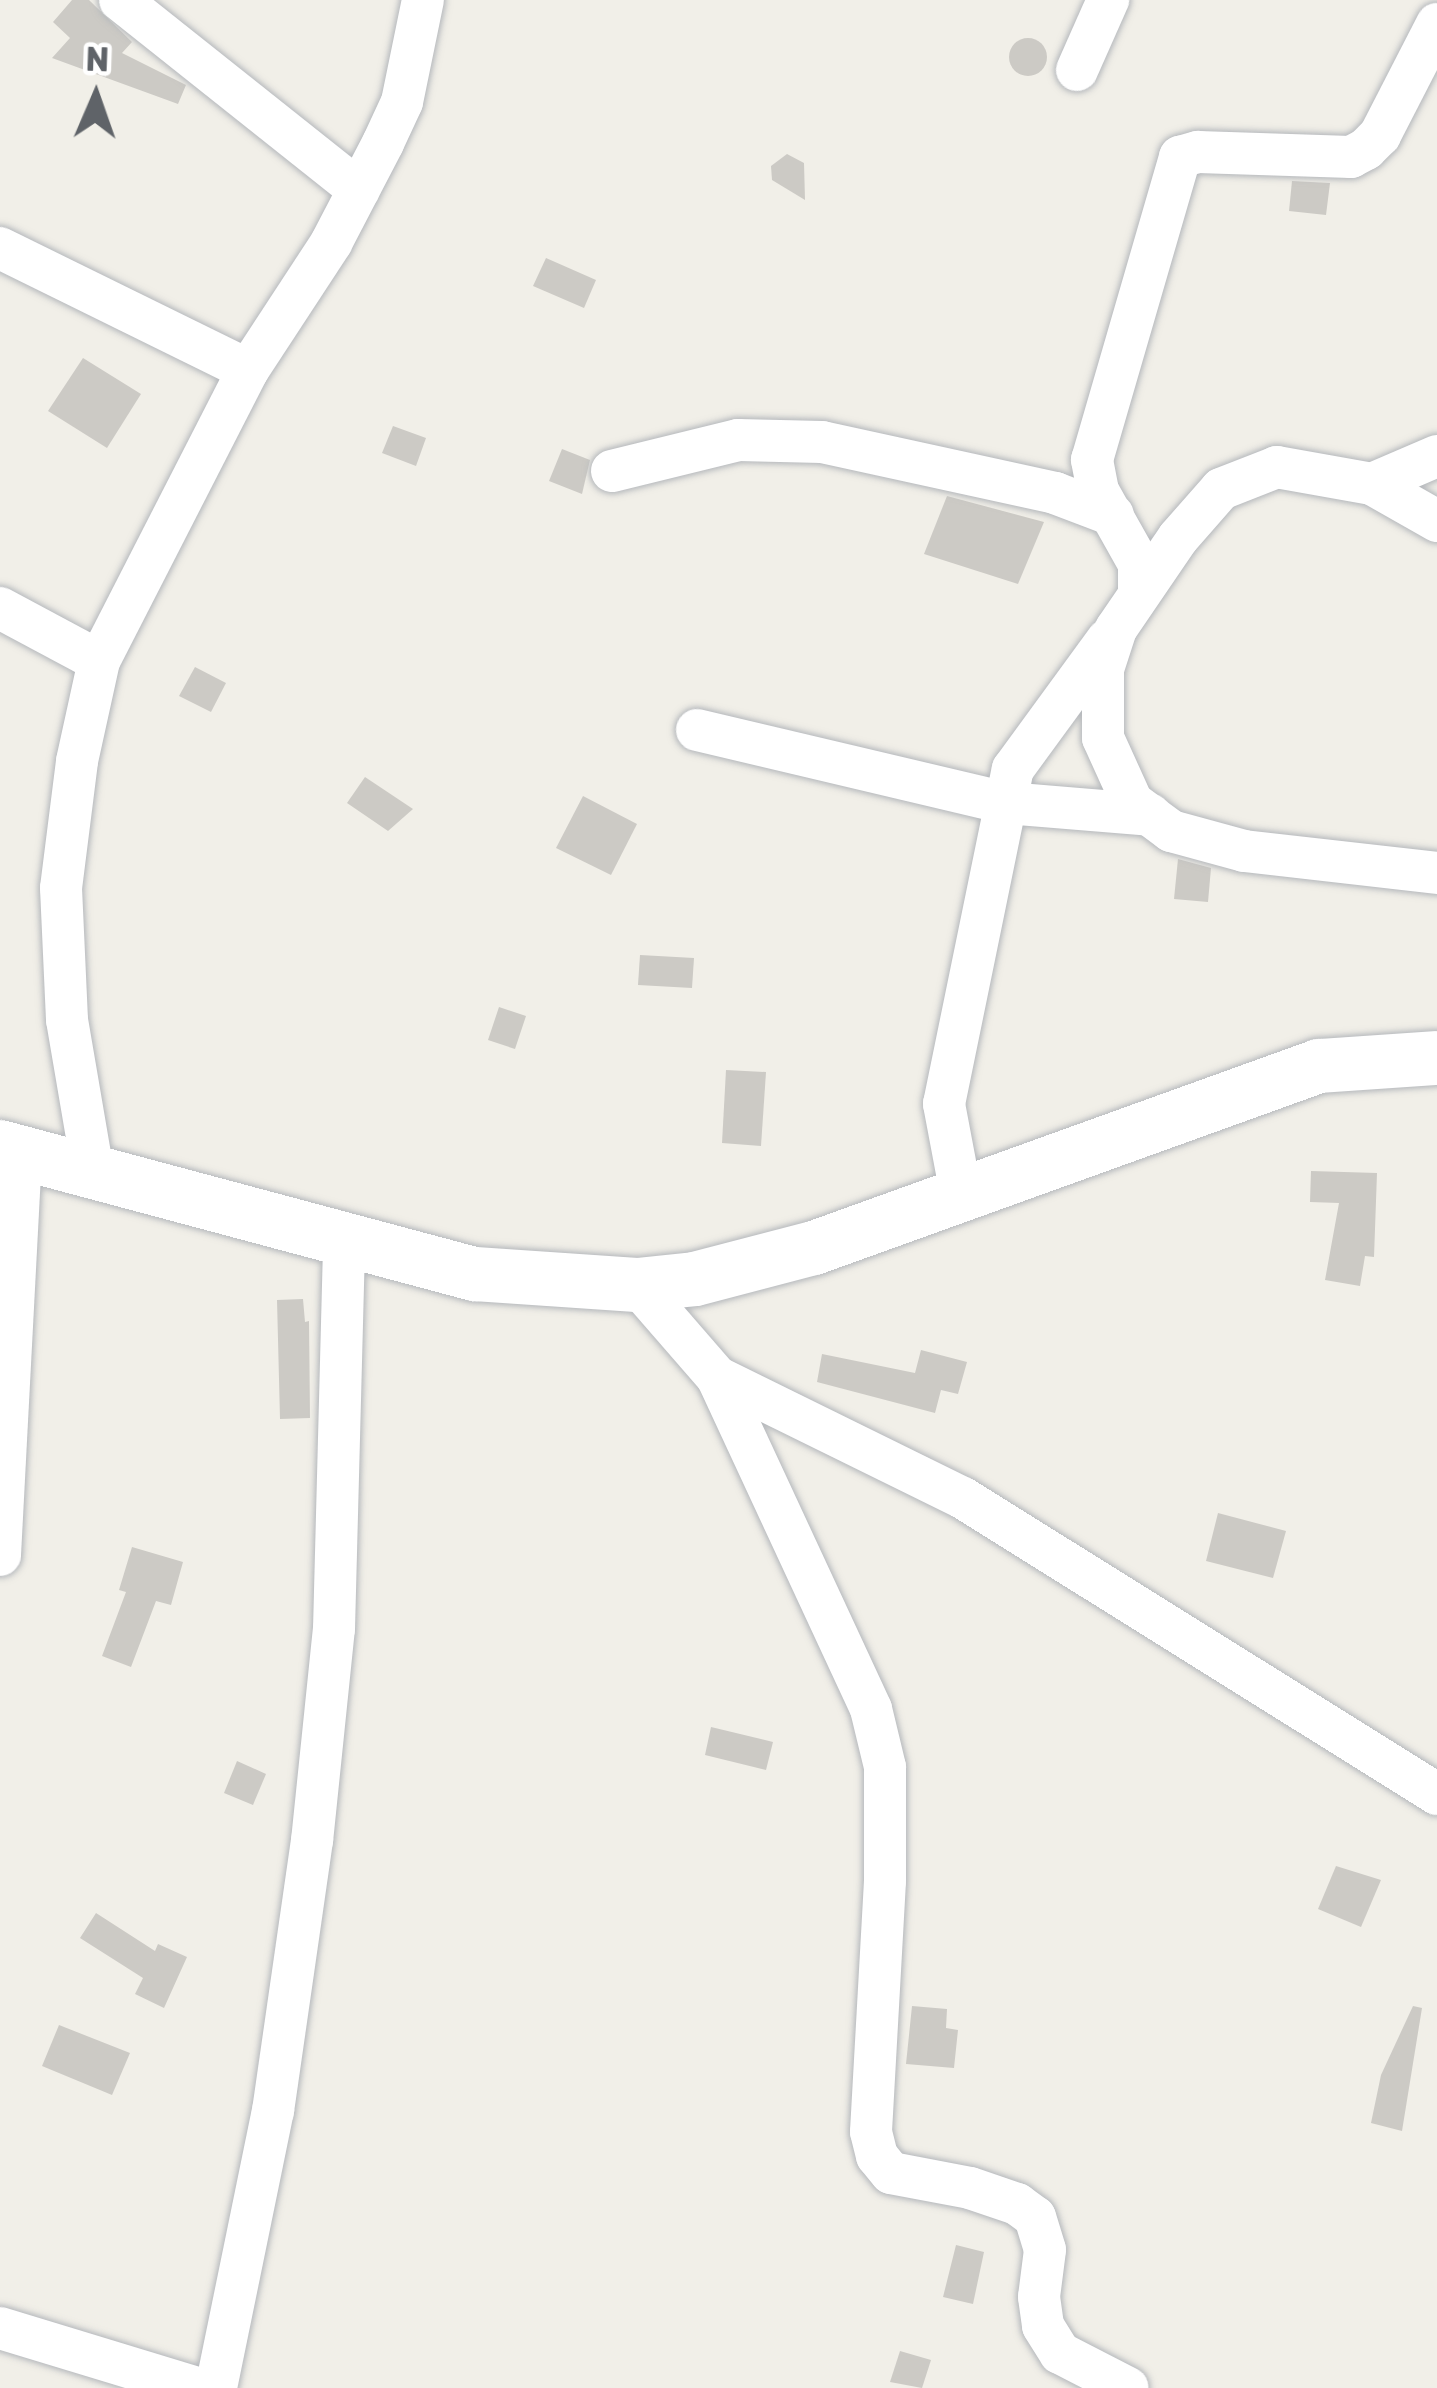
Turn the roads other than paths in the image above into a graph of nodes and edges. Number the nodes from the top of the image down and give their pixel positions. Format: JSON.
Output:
{"nodes":[{"id":1,"x":119,"y":0,"type":"edge"},
{"id":2,"x":423,"y":0,"type":"edge"},
{"id":3,"x":1108,"y":0,"type":"edge"},
{"id":4,"x":1437,"y":24,"type":"edge"},
{"id":5,"x":1076,"y":70,"type":"dead end"},
{"id":6,"x":359,"y":190,"type":"junction"},
{"id":7,"x":0,"y":248,"type":"edge"},
{"id":8,"x":248,"y":370,"type":"junction"},
{"id":9,"x":1437,"y":456,"type":"edge"},
{"id":10,"x":612,"y":472,"type":"dead end"},
{"id":11,"x":1372,"y":484,"type":"junction"},
{"id":12,"x":1113,"y":515,"type":"junction"},
{"id":13,"x":1437,"y":521,"type":"edge"},
{"id":14,"x":1139,"y":590,"type":"junction"},
{"id":15,"x":0,"y":608,"type":"edge"},
{"id":16,"x":1116,"y":629,"type":"junction"},
{"id":17,"x":99,"y":661,"type":"junction"},
{"id":18,"x":697,"y":730,"type":"dead end"},
{"id":19,"x":1006,"y":803,"type":"junction"},
{"id":20,"x":1151,"y":815,"type":"junction"},
{"id":21,"x":1437,"y":873,"type":"edge"},
{"id":22,"x":1437,"y":1058,"type":"edge"},
{"id":23,"x":11,"y":1150,"type":"edge"},
{"id":24,"x":93,"y":1172,"type":"junction"},
{"id":25,"x":961,"y":1194,"type":"junction"},
{"id":26,"x":344,"y":1241,"type":"junction"},
{"id":27,"x":637,"y":1285,"type":"junction"},
{"id":28,"x":717,"y":1377,"type":"junction"},
{"id":29,"x":5,"y":1416,"type":"edge"},
{"id":30,"x":0,"y":1555,"type":"edge"},
{"id":31,"x":1437,"y":1794,"type":"edge"},
{"id":32,"x":0,"y":2328,"type":"edge"},
{"id":33,"x":197,"y":2388,"type":"edge"},
{"id":34,"x":216,"y":2388,"type":"edge"},
{"id":35,"x":1128,"y":2388,"type":"edge"}],
"edges":[{"from":1,"to":6,"type":"street"},
{"from":2,"to":6,"type":"street"},
{"from":3,"to":5,"type":"street"},
{"from":4,"to":12,"type":"street"},
{"from":6,"to":8,"type":"street"},
{"from":7,"to":8,"type":"street"},
{"from":8,"to":17,"type":"street"},
{"from":9,"to":11,"type":"street"},
{"from":10,"to":12,"type":"street"},
{"from":11,"to":13,"type":"street"},
{"from":11,"to":14,"type":"street"},
{"from":12,"to":14,"type":"street"},
{"from":14,"to":16,"type":"street"},
{"from":15,"to":17,"type":"street"},
{"from":16,"to":19,"type":"street"},
{"from":16,"to":20,"type":"street"},
{"from":17,"to":24,"type":"street"},
{"from":18,"to":19,"type":"street"},
{"from":19,"to":20,"type":"street"},
{"from":19,"to":25,"type":"street"},
{"from":20,"to":21,"type":"street"},
{"from":22,"to":25,"type":"street"},
{"from":23,"to":24,"type":"street"},
{"from":23,"to":29,"type":"street"},
{"from":24,"to":26,"type":"street"},
{"from":25,"to":27,"type":"street"},
{"from":26,"to":27,"type":"street"},
{"from":26,"to":34,"type":"street"},
{"from":27,"to":28,"type":"street"},
{"from":28,"to":31,"type":"street"},
{"from":28,"to":35,"type":"street"},
{"from":29,"to":30,"type":"street"},
{"from":32,"to":33,"type":"street"}]}
